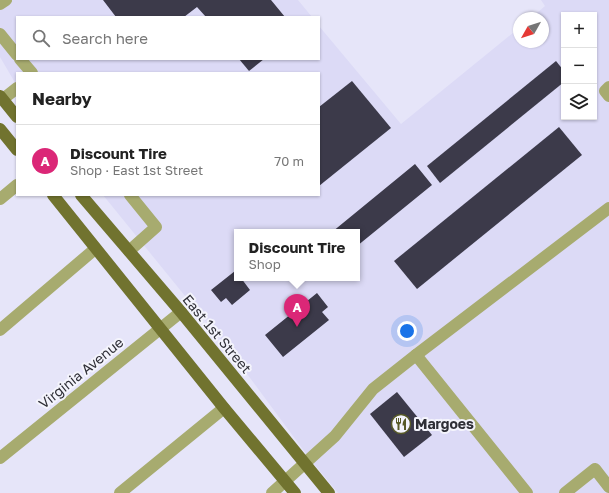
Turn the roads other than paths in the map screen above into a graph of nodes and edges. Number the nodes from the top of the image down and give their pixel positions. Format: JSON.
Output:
{"nodes":[{"id":1,"x":6,"y":0,"type":"edge"},
{"id":2,"x":0,"y":4,"type":"edge"},
{"id":3,"x":0,"y":34,"type":"edge"},
{"id":4,"x":16,"y":54,"type":"edge"},
{"id":5,"x":21,"y":60,"type":"edge"},
{"id":6,"x":31,"y":72,"type":"edge"},
{"id":7,"x":609,"y":87,"type":"edge"},
{"id":8,"x":16,"y":89,"type":"edge"},
{"id":9,"x":609,"y":96,"type":"edge"},
{"id":10,"x":1,"y":97,"type":"edge"},
{"id":11,"x":16,"y":116,"type":"edge"},
{"id":12,"x":0,"y":129,"type":"edge"},
{"id":13,"x":16,"y":149,"type":"edge"},
{"id":14,"x":16,"y":186,"type":"edge"},
{"id":15,"x":53,"y":196,"type":"edge"},
{"id":16,"x":82,"y":196,"type":"edge"},
{"id":17,"x":131,"y":196,"type":"edge"},
{"id":18,"x":0,"y":199,"type":"edge"},
{"id":19,"x":609,"y":208,"type":"edge"},
{"id":20,"x":95,"y":249,"type":"junction"},
{"id":21,"x":128,"y":251,"type":"junction"},
{"id":22,"x":181,"y":312,"type":"junction"},
{"id":23,"x":161,"y":328,"type":"junction"},
{"id":24,"x":0,"y":330,"type":"edge"},
{"id":25,"x":416,"y":355,"type":"junction"},
{"id":26,"x":224,"y":408,"type":"junction"},
{"id":27,"x":0,"y":458,"type":"edge"},
{"id":28,"x":304,"y":463,"type":"junction"},
{"id":29,"x":286,"y":482,"type":"junction"},
{"id":30,"x":609,"y":487,"type":"edge"},
{"id":31,"x":120,"y":493,"type":"edge"},
{"id":32,"x":272,"y":493,"type":"edge"},
{"id":33,"x":295,"y":493,"type":"edge"},
{"id":34,"x":329,"y":493,"type":"edge"},
{"id":35,"x":527,"y":493,"type":"edge"},
{"id":36,"x":565,"y":493,"type":"edge"}],
"edges":[{"from":1,"to":2,"type":"street"},
{"from":3,"to":4,"type":"street"},
{"from":5,"to":6,"type":"street"},
{"from":7,"to":9,"type":"street"},
{"from":8,"to":10,"type":"street"},
{"from":10,"to":11,"type":"main road"},
{"from":12,"to":13,"type":"main road"},
{"from":14,"to":18,"type":"street"},
{"from":15,"to":20,"type":"main road"},
{"from":16,"to":21,"type":"main road","name":"East 1st Street"},
{"from":17,"to":21,"type":"street"},
{"from":19,"to":25,"type":"street"},
{"from":20,"to":23,"type":"main road"},
{"from":20,"to":24,"type":"street"},
{"from":21,"to":22,"type":"main road","name":"East 1st Street"},
{"from":22,"to":23,"type":"street","name":"Virginia Avenue"},
{"from":22,"to":28,"type":"main road","name":"East 1st Street"},
{"from":23,"to":26,"type":"main road"},
{"from":23,"to":27,"type":"street","name":"Virginia Avenue"},
{"from":25,"to":28,"type":"street"},
{"from":25,"to":35,"type":"street"},
{"from":26,"to":29,"type":"main road"},
{"from":26,"to":31,"type":"street"},
{"from":28,"to":29,"type":"street"},
{"from":28,"to":34,"type":"main road","name":"East 1st Street"},
{"from":29,"to":32,"type":"street"},
{"from":29,"to":33,"type":"main road"},
{"from":30,"to":36,"type":"street"}]}
